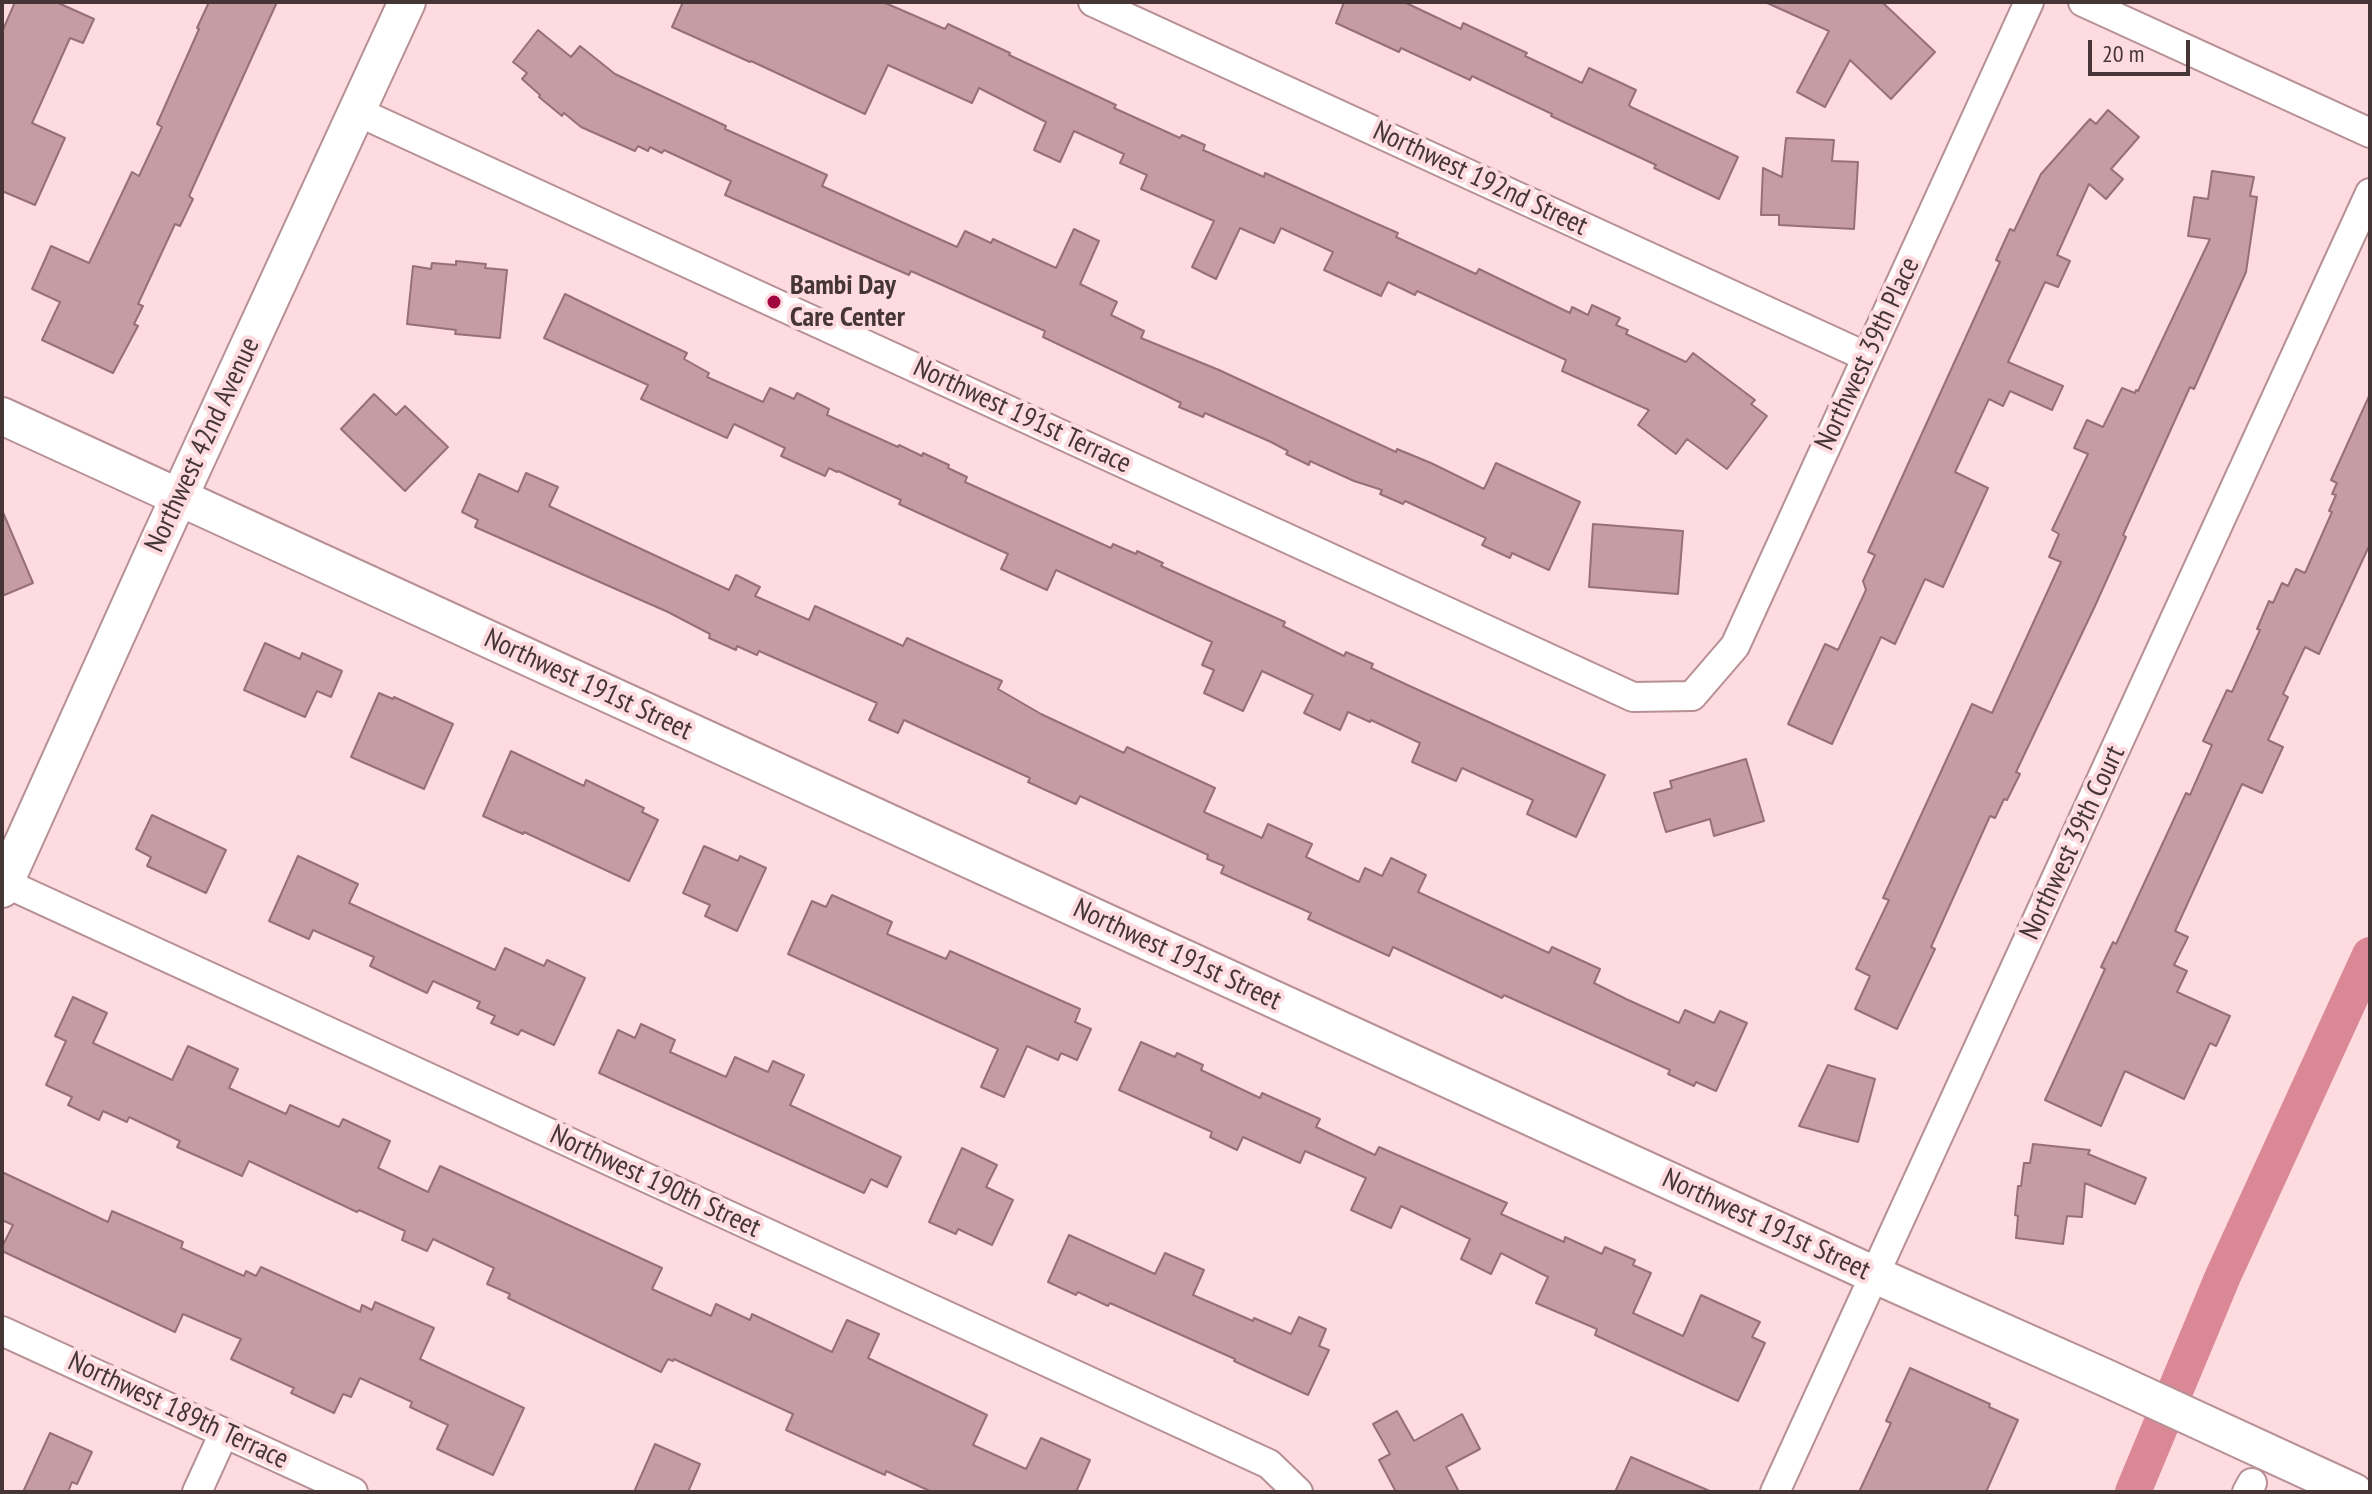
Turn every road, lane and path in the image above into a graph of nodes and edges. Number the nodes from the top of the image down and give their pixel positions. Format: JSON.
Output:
{"nodes":[{"id":1,"x":407,"y":2,"type":"edge"},
{"id":2,"x":1093,"y":2,"type":"edge"},
{"id":3,"x":2029,"y":2,"type":"edge"},
{"id":4,"x":2083,"y":2,"type":"edge"},
{"id":5,"x":356,"y":111,"type":"junction"},
{"id":6,"x":2370,"y":133,"type":"edge"},
{"id":7,"x":2370,"y":193,"type":"edge"},
{"id":8,"x":1867,"y":357,"type":"junction"},
{"id":9,"x":2,"y":416,"type":"edge"},
{"id":10,"x":179,"y":497,"type":"junction"},
{"id":11,"x":1692,"y":696,"type":"joint"},
{"id":12,"x":3,"y":886,"type":"edge"},
{"id":13,"x":1875,"y":1275,"type":"junction"},
{"id":14,"x":2,"y":1331,"type":"edge"},
{"id":15,"x":224,"y":1433,"type":"junction"},
{"id":16,"x":197,"y":1492,"type":"edge"},
{"id":17,"x":353,"y":1492,"type":"edge"},
{"id":18,"x":1298,"y":1492,"type":"edge"},
{"id":19,"x":1775,"y":1492,"type":"edge"},
{"id":20,"x":2354,"y":1492,"type":"edge"}],
"edges":[{"from":1,"to":5,"type":"street","name":"Northwest 42nd Avenue"},
{"from":2,"to":8,"type":"street","name":"Northwest 192nd Street"},
{"from":3,"to":8,"type":"street","name":"Northwest 39th Place"},
{"from":4,"to":6,"type":"street"},
{"from":5,"to":10,"type":"street","name":"Northwest 42nd Avenue"},
{"from":5,"to":11,"type":"street","name":"Northwest 191st Terrace"},
{"from":7,"to":13,"type":"street","name":"Northwest 39th Court"},
{"from":8,"to":11,"type":"street","name":"Northwest 39th Place"},
{"from":9,"to":10,"type":"street","name":"Northwest 191st Street"},
{"from":10,"to":12,"type":"street","name":"Northwest 42nd Avenue"},
{"from":10,"to":13,"type":"street","name":"Northwest 191st Street"},
{"from":12,"to":18,"type":"street","name":"Northwest 190th Street"},
{"from":13,"to":19,"type":"street","name":"Northwest 39th Court"},
{"from":13,"to":20,"type":"street","name":"Northwest 191st Street"},
{"from":14,"to":15,"type":"street","name":"Northwest 189th Terrace"},
{"from":15,"to":16,"type":"street"},
{"from":15,"to":17,"type":"street","name":"Northwest 189th Terrace"}]}
